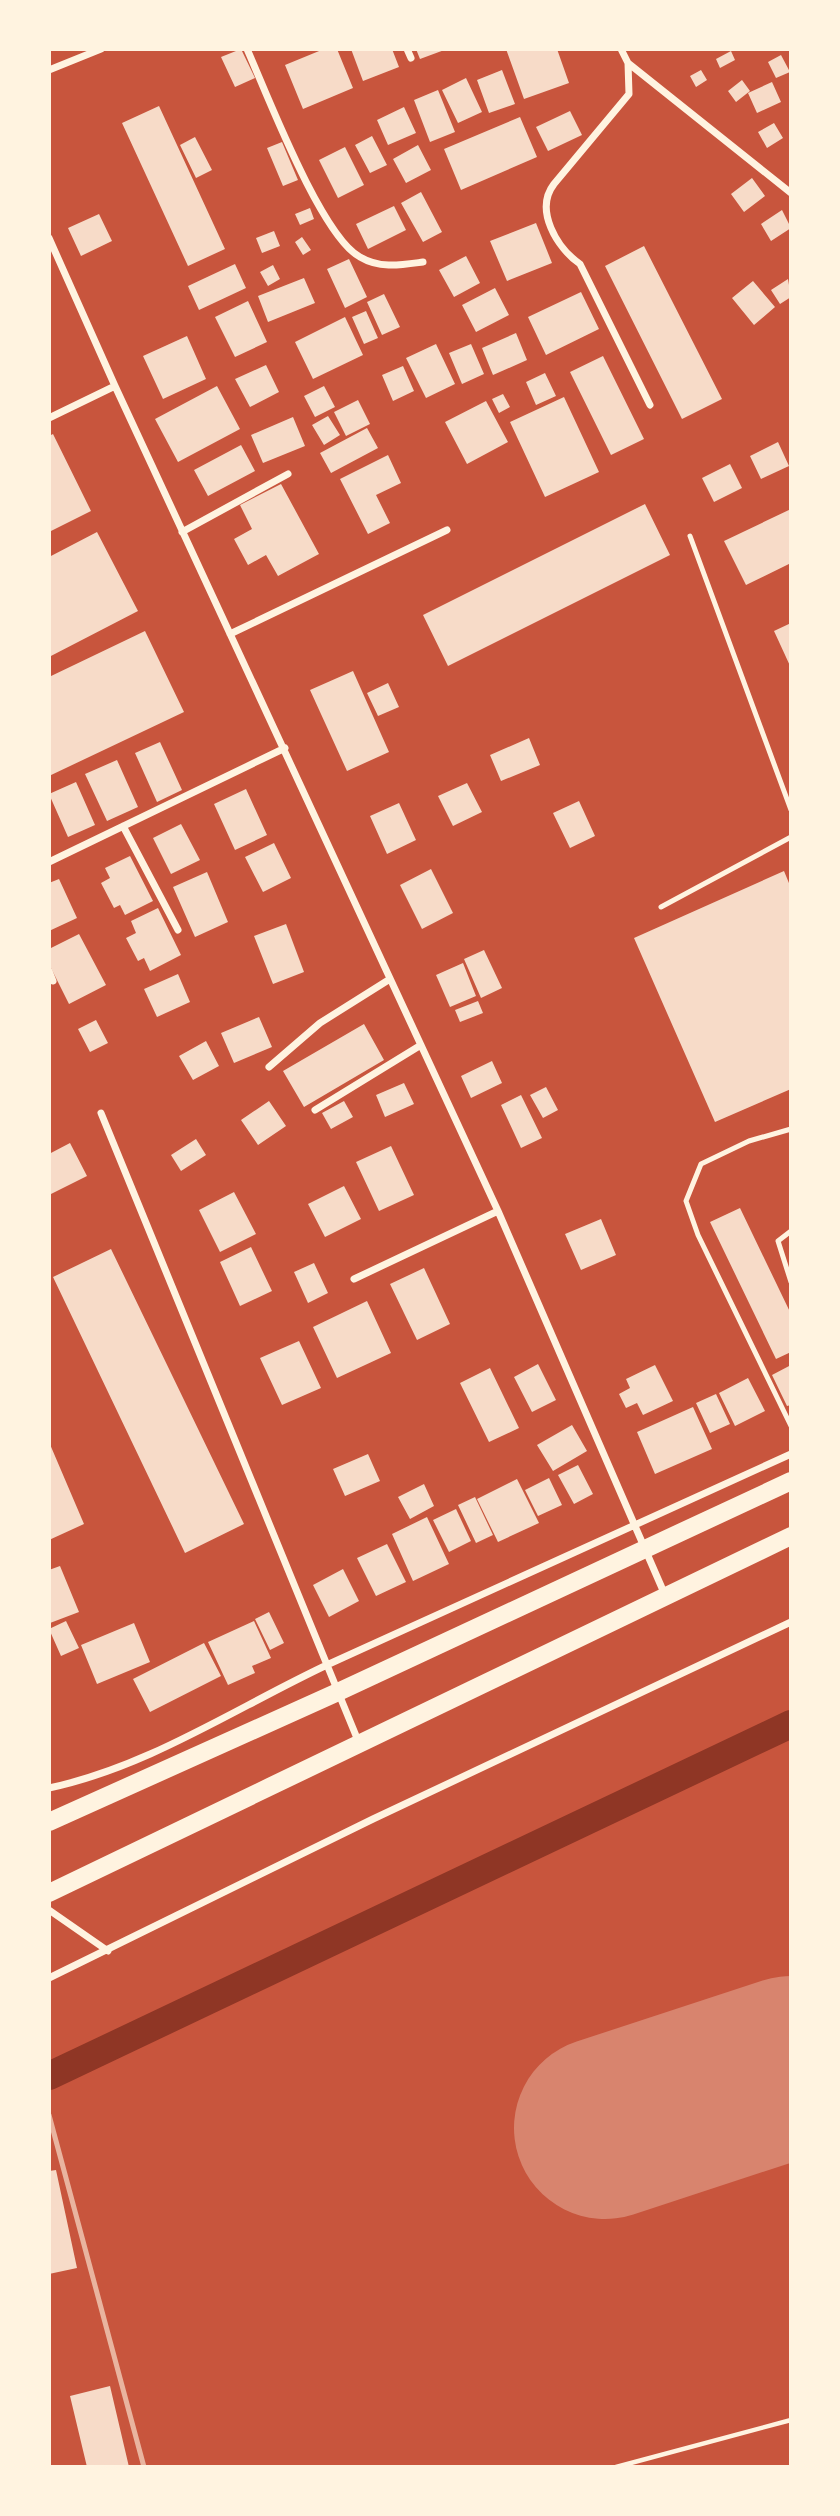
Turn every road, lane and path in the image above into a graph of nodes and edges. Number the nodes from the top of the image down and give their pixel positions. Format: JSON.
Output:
{"nodes":[{"id":1,"x":100,"y":49,"type":"edge"},
{"id":2,"x":247,"y":49,"type":"edge"},
{"id":3,"x":407,"y":49,"type":"edge"},
{"id":4,"x":621,"y":49,"type":"edge"},
{"id":5,"x":411,"y":58,"type":"dead end"},
{"id":6,"x":628,"y":63,"type":"junction"},
{"id":7,"x":49,"y":70,"type":"edge"},
{"id":8,"x":791,"y":192,"type":"edge"},
{"id":9,"x":49,"y":238,"type":"edge"},
{"id":10,"x":423,"y":262,"type":"dead end"},
{"id":11,"x":114,"y":386,"type":"junction"},
{"id":12,"x":650,"y":405,"type":"dead end"},
{"id":13,"x":49,"y":418,"type":"edge"},
{"id":14,"x":288,"y":474,"type":"dead end"},
{"id":15,"x":447,"y":530,"type":"dead end"},
{"id":16,"x":182,"y":531,"type":"junction"},
{"id":17,"x":690,"y":536,"type":"dead end"},
{"id":18,"x":230,"y":634,"type":"junction"},
{"id":19,"x":285,"y":748,"type":"junction"},
{"id":20,"x":791,"y":810,"type":"edge"},
{"id":21,"x":123,"y":826,"type":"junction"},
{"id":22,"x":791,"y":837,"type":"edge"},
{"id":23,"x":50,"y":858,"type":"edge"},
{"id":24,"x":661,"y":907,"type":"dead end"},
{"id":25,"x":178,"y":930,"type":"dead end"},
{"id":26,"x":49,"y":971,"type":"edge"},
{"id":27,"x":390,"y":979,"type":"junction"},
{"id":28,"x":53,"y":981,"type":"dead end"},
{"id":29,"x":421,"y":1045,"type":"junction"},
{"id":30,"x":269,"y":1067,"type":"dead end"},
{"id":31,"x":316,"y":1110,"type":"dead end"},
{"id":32,"x":101,"y":1113,"type":"dead end"},
{"id":33,"x":791,"y":1129,"type":"edge"},
{"id":34,"x":498,"y":1211,"type":"junction"},
{"id":35,"x":791,"y":1231,"type":"edge"},
{"id":36,"x":354,"y":1279,"type":"dead end"},
{"id":37,"x":791,"y":1282,"type":"edge"},
{"id":38,"x":791,"y":1426,"type":"edge"},
{"id":39,"x":791,"y":1454,"type":"edge"},
{"id":40,"x":791,"y":1481,"type":"edge"},
{"id":41,"x":636,"y":1526,"type":"junction"},
{"id":42,"x":791,"y":1536,"type":"edge"},
{"id":43,"x":646,"y":1547,"type":"junction"},
{"id":44,"x":666,"y":1597,"type":"junction"},
{"id":45,"x":791,"y":1622,"type":"edge"},
{"id":46,"x":326,"y":1665,"type":"junction"},
{"id":47,"x":338,"y":1692,"type":"junction"},
{"id":48,"x":359,"y":1743,"type":"junction"},
{"id":49,"x":49,"y":1788,"type":"edge"},
{"id":50,"x":49,"y":1822,"type":"edge"},
{"id":51,"x":49,"y":1893,"type":"edge"},
{"id":52,"x":49,"y":1910,"type":"edge"},
{"id":53,"x":107,"y":1951,"type":"junction"},
{"id":54,"x":49,"y":1978,"type":"edge"},
{"id":55,"x":791,"y":2420,"type":"edge"},
{"id":56,"x":616,"y":2467,"type":"edge"}],
"edges":[{"from":1,"to":7,"type":"street"},
{"from":2,"to":10,"type":"street"},
{"from":3,"to":5,"type":"street"},
{"from":4,"to":6,"type":"street"},
{"from":6,"to":8,"type":"street"},
{"from":6,"to":12,"type":"street"},
{"from":9,"to":11,"type":"street"},
{"from":11,"to":13,"type":"street"},
{"from":11,"to":16,"type":"street"},
{"from":14,"to":16,"type":"street"},
{"from":15,"to":18,"type":"street"},
{"from":16,"to":18,"type":"street"},
{"from":17,"to":20,"type":"lane"},
{"from":18,"to":19,"type":"street"},
{"from":19,"to":21,"type":"street"},
{"from":19,"to":27,"type":"street"},
{"from":21,"to":23,"type":"street"},
{"from":21,"to":25,"type":"street"},
{"from":22,"to":24,"type":"lane"},
{"from":26,"to":28,"type":"street"},
{"from":27,"to":29,"type":"street"},
{"from":27,"to":30,"type":"street"},
{"from":29,"to":31,"type":"street"},
{"from":29,"to":34,"type":"street"},
{"from":32,"to":46,"type":"street"},
{"from":33,"to":38,"type":"lane"},
{"from":34,"to":36,"type":"street"},
{"from":34,"to":41,"type":"street"},
{"from":35,"to":37,"type":"lane"},
{"from":39,"to":41,"type":"street"},
{"from":40,"to":43,"type":"main road"},
{"from":41,"to":43,"type":"street"},
{"from":41,"to":46,"type":"street"},
{"from":42,"to":44,"type":"main road"},
{"from":43,"to":44,"type":"street"},
{"from":43,"to":47,"type":"main road"},
{"from":44,"to":48,"type":"main road"},
{"from":45,"to":53,"type":"street"},
{"from":46,"to":47,"type":"street"},
{"from":46,"to":49,"type":"street"},
{"from":47,"to":48,"type":"street"},
{"from":47,"to":50,"type":"main road"},
{"from":48,"to":51,"type":"main road"},
{"from":52,"to":53,"type":"street"},
{"from":53,"to":54,"type":"street"},
{"from":55,"to":56,"type":"path"}]}
